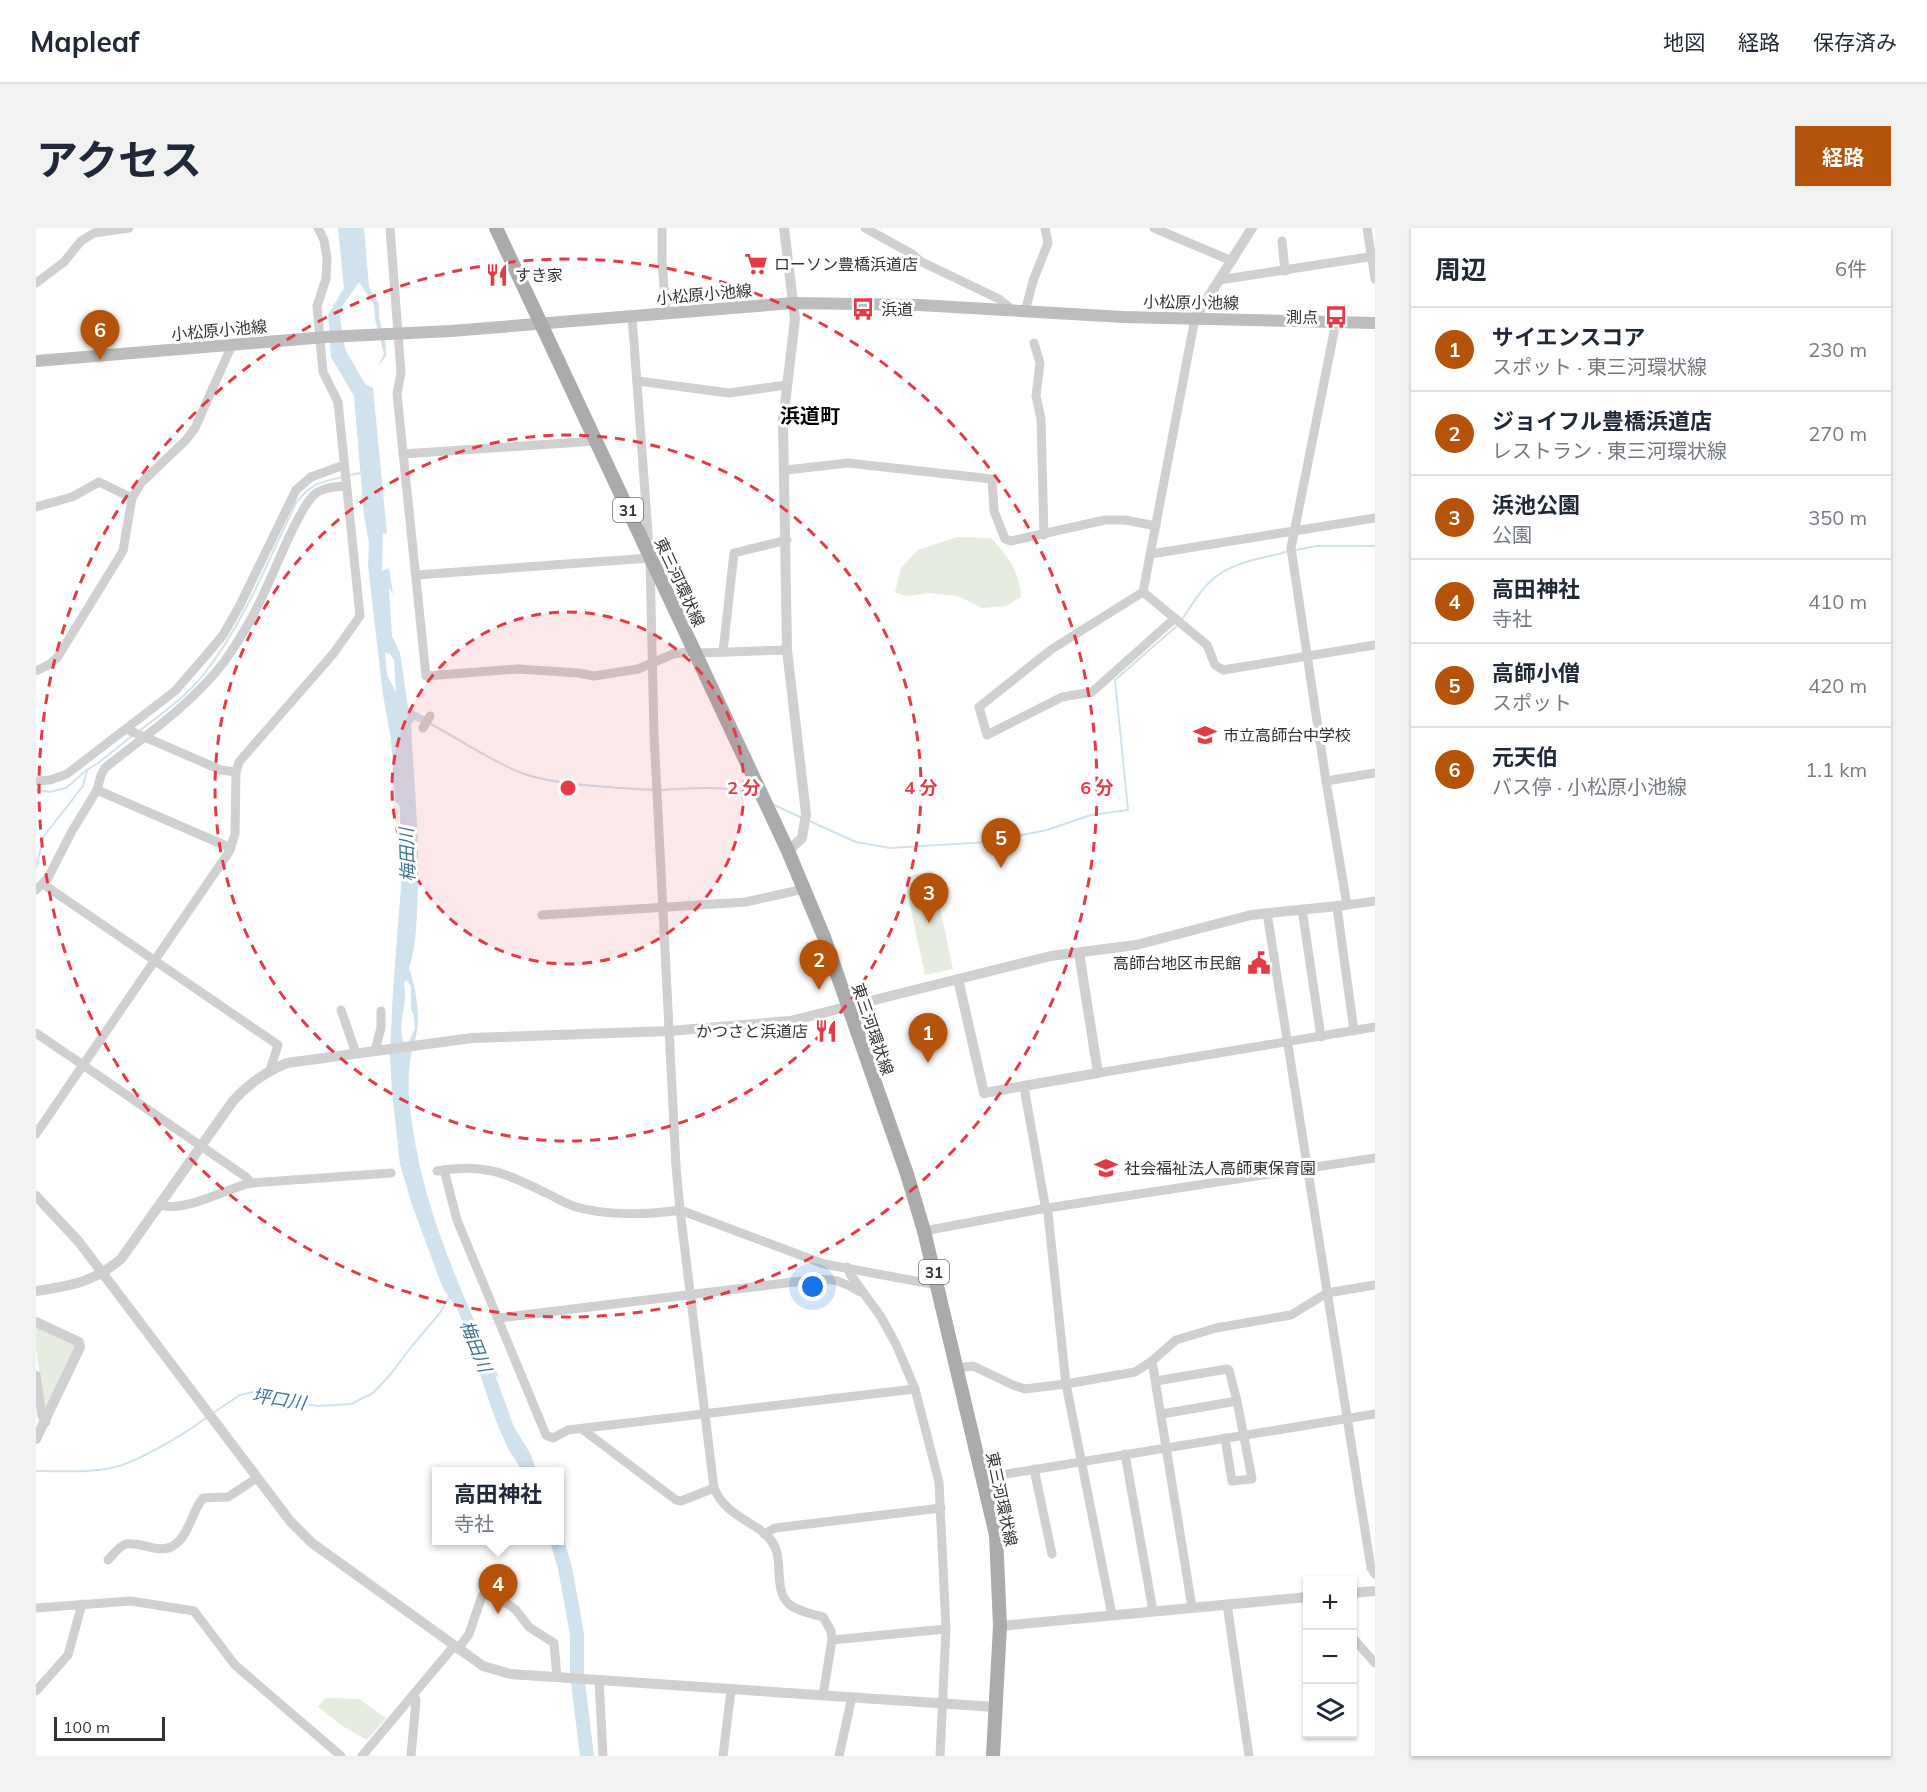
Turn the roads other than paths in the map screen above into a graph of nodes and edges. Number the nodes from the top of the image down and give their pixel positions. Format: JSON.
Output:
{"nodes":[{"id":1,"x":129,"y":228,"type":"edge"},
{"id":2,"x":318,"y":228,"type":"edge"},
{"id":3,"x":390,"y":228,"type":"edge"},
{"id":4,"x":496,"y":228,"type":"edge"},
{"id":5,"x":662,"y":228,"type":"edge"},
{"id":6,"x":865,"y":228,"type":"edge"},
{"id":7,"x":1045,"y":228,"type":"edge"},
{"id":8,"x":1154,"y":228,"type":"edge"},
{"id":9,"x":1252,"y":228,"type":"edge"},
{"id":10,"x":1367,"y":228,"type":"edge"},
{"id":11,"x":787,"y":229,"type":"edge"},
{"id":12,"x":1282,"y":241,"type":"dead end"},
{"id":13,"x":1373,"y":256,"type":"edge"},
{"id":14,"x":1232,"y":261,"type":"junction"},
{"id":15,"x":1286,"y":271,"type":"junction"},
{"id":16,"x":1375,"y":279,"type":"edge"},
{"id":17,"x":1219,"y":280,"type":"junction"},
{"id":18,"x":36,"y":283,"type":"edge"},
{"id":19,"x":793,"y":303,"type":"junction"},
{"id":20,"x":1011,"y":311,"type":"junction"},
{"id":21,"x":1025,"y":312,"type":"junction"},
{"id":22,"x":666,"y":314,"type":"junction"},
{"id":23,"x":632,"y":316,"type":"junction"},
{"id":24,"x":1195,"y":318,"type":"junction"},
{"id":25,"x":1336,"y":322,"type":"junction"},
{"id":26,"x":541,"y":323,"type":"junction"},
{"id":27,"x":1375,"y":323,"type":"edge"},
{"id":28,"x":394,"y":334,"type":"junction"},
{"id":29,"x":323,"y":338,"type":"junction"},
{"id":30,"x":1034,"y":343,"type":"dead end"},
{"id":31,"x":232,"y":345,"type":"junction"},
{"id":32,"x":36,"y":361,"type":"edge"},
{"id":33,"x":638,"y":381,"type":"junction"},
{"id":34,"x":786,"y":386,"type":"junction"},
{"id":35,"x":596,"y":441,"type":"junction"},
{"id":36,"x":403,"y":454,"type":"junction"},
{"id":37,"x":786,"y":471,"type":"junction"},
{"id":38,"x":345,"y":476,"type":"junction"},
{"id":39,"x":132,"y":498,"type":"junction"},
{"id":40,"x":36,"y":507,"type":"edge"},
{"id":41,"x":1375,"y":518,"type":"edge"},
{"id":42,"x":1156,"y":526,"type":"junction"},
{"id":43,"x":1294,"y":531,"type":"junction"},
{"id":44,"x":1044,"y":535,"type":"junction"},
{"id":45,"x":786,"y":540,"type":"junction"},
{"id":46,"x":1151,"y":554,"type":"junction"},
{"id":47,"x":650,"y":558,"type":"junction"},
{"id":48,"x":416,"y":575,"type":"junction"},
{"id":49,"x":1143,"y":592,"type":"junction"},
{"id":50,"x":1179,"y":621,"type":"junction"},
{"id":51,"x":1375,"y":645,"type":"edge"},
{"id":52,"x":787,"y":650,"type":"junction"},
{"id":53,"x":694,"y":651,"type":"junction"},
{"id":54,"x":723,"y":652,"type":"junction"},
{"id":55,"x":1307,"y":657,"type":"junction"},
{"id":56,"x":653,"y":663,"type":"junction"},
{"id":57,"x":36,"y":671,"type":"edge"},
{"id":58,"x":430,"y":716,"type":"dead end"},
{"id":59,"x":423,"y":728,"type":"dead end"},
{"id":60,"x":126,"y":729,"type":"junction"},
{"id":61,"x":143,"y":737,"type":"junction"},
{"id":62,"x":236,"y":772,"type":"junction"},
{"id":63,"x":1375,"y":773,"type":"edge"},
{"id":64,"x":36,"y":780,"type":"edge"},
{"id":65,"x":1326,"y":781,"type":"junction"},
{"id":66,"x":97,"y":789,"type":"junction"},
{"id":67,"x":231,"y":848,"type":"junction"},
{"id":68,"x":788,"y":851,"type":"junction"},
{"id":69,"x":40,"y":887,"type":"edge"},
{"id":70,"x":804,"y":889,"type":"junction"},
{"id":71,"x":1375,"y":901,"type":"edge"},
{"id":72,"x":1342,"y":906,"type":"junction"},
{"id":73,"x":663,"y":909,"type":"junction"},
{"id":74,"x":1302,"y":909,"type":"junction"},
{"id":75,"x":1267,"y":912,"type":"junction"},
{"id":76,"x":542,"y":915,"type":"dead end"},
{"id":77,"x":1079,"y":953,"type":"junction"},
{"id":78,"x":155,"y":961,"type":"junction"},
{"id":79,"x":957,"y":979,"type":"junction"},
{"id":80,"x":848,"y":1007,"type":"junction"},
{"id":81,"x":341,"y":1010,"type":"dead end"},
{"id":82,"x":381,"y":1011,"type":"dead end"},
{"id":83,"x":1375,"y":1027,"type":"edge"},
{"id":84,"x":669,"y":1031,"type":"junction"},
{"id":85,"x":1354,"y":1031,"type":"junction"},
{"id":86,"x":36,"y":1033,"type":"edge"},
{"id":87,"x":1321,"y":1037,"type":"junction"},
{"id":88,"x":1287,"y":1043,"type":"junction"},
{"id":89,"x":375,"y":1050,"type":"junction"},
{"id":90,"x":356,"y":1053,"type":"junction"},
{"id":91,"x":82,"y":1065,"type":"junction"},
{"id":92,"x":270,"y":1070,"type":"junction"},
{"id":93,"x":1098,"y":1073,"type":"junction"},
{"id":94,"x":1024,"y":1087,"type":"junction"},
{"id":95,"x":36,"y":1134,"type":"edge"},
{"id":96,"x":202,"y":1146,"type":"junction"},
{"id":97,"x":1375,"y":1158,"type":"edge"},
{"id":98,"x":1309,"y":1168,"type":"junction"},
{"id":99,"x":391,"y":1173,"type":"dead end"},
{"id":100,"x":251,"y":1183,"type":"junction"},
{"id":101,"x":36,"y":1196,"type":"edge"},
{"id":102,"x":160,"y":1205,"type":"junction"},
{"id":103,"x":1047,"y":1208,"type":"junction"},
{"id":104,"x":680,"y":1210,"type":"junction"},
{"id":105,"x":924,"y":1231,"type":"junction"},
{"id":106,"x":847,"y":1267,"type":"junction"},
{"id":107,"x":102,"y":1273,"type":"junction"},
{"id":108,"x":937,"y":1285,"type":"junction"},
{"id":109,"x":1375,"y":1285,"type":"edge"},
{"id":110,"x":36,"y":1292,"type":"edge"},
{"id":111,"x":1327,"y":1293,"type":"junction"},
{"id":112,"x":690,"y":1294,"type":"junction"},
{"id":113,"x":865,"y":1295,"type":"junction"},
{"id":114,"x":499,"y":1318,"type":"junction"},
{"id":115,"x":36,"y":1322,"type":"edge"},
{"id":116,"x":1152,"y":1360,"type":"junction"},
{"id":117,"x":957,"y":1368,"type":"junction"},
{"id":118,"x":36,"y":1375,"type":"edge"},
{"id":119,"x":1156,"y":1381,"type":"junction"},
{"id":120,"x":1066,"y":1384,"type":"junction"},
{"id":121,"x":915,"y":1389,"type":"junction"},
{"id":122,"x":1237,"y":1401,"type":"junction"},
{"id":123,"x":1162,"y":1414,"type":"junction"},
{"id":124,"x":1375,"y":1414,"type":"edge"},
{"id":125,"x":705,"y":1415,"type":"junction"},
{"id":126,"x":1348,"y":1418,"type":"junction"},
{"id":127,"x":45,"y":1422,"type":"junction"},
{"id":128,"x":582,"y":1429,"type":"junction"},
{"id":129,"x":1244,"y":1435,"type":"junction"},
{"id":130,"x":1225,"y":1438,"type":"junction"},
{"id":131,"x":36,"y":1439,"type":"edge"},
{"id":132,"x":1167,"y":1447,"type":"junction"},
{"id":133,"x":1125,"y":1454,"type":"junction"},
{"id":134,"x":1081,"y":1461,"type":"junction"},
{"id":135,"x":1034,"y":1469,"type":"junction"},
{"id":136,"x":257,"y":1478,"type":"junction"},
{"id":137,"x":982,"y":1478,"type":"junction"},
{"id":138,"x":714,"y":1488,"type":"junction"},
{"id":139,"x":941,"y":1508,"type":"junction"},
{"id":140,"x":764,"y":1534,"type":"junction"},
{"id":141,"x":1052,"y":1554,"type":"dead end"},
{"id":142,"x":108,"y":1560,"type":"dead end"},
{"id":143,"x":1375,"y":1574,"type":"edge"},
{"id":144,"x":1375,"y":1591,"type":"edge"},
{"id":145,"x":1357,"y":1593,"type":"edge"},
{"id":146,"x":1303,"y":1597,"type":"edge"},
{"id":147,"x":82,"y":1604,"type":"junction"},
{"id":148,"x":1227,"y":1604,"type":"junction"},
{"id":149,"x":1192,"y":1607,"type":"junction"},
{"id":150,"x":36,"y":1608,"type":"edge"},
{"id":151,"x":1153,"y":1611,"type":"junction"},
{"id":152,"x":1112,"y":1615,"type":"junction"},
{"id":153,"x":1000,"y":1626,"type":"junction"},
{"id":154,"x":946,"y":1629,"type":"junction"},
{"id":155,"x":832,"y":1640,"type":"junction"},
{"id":156,"x":1357,"y":1643,"type":"edge"},
{"id":157,"x":456,"y":1648,"type":"junction"},
{"id":158,"x":1375,"y":1663,"type":"edge"},
{"id":159,"x":557,"y":1677,"type":"junction"},
{"id":160,"x":598,"y":1680,"type":"junction"},
{"id":161,"x":731,"y":1690,"type":"junction"},
{"id":162,"x":36,"y":1691,"type":"edge"},
{"id":163,"x":414,"y":1694,"type":"junction"},
{"id":164,"x":823,"y":1695,"type":"junction"},
{"id":165,"x":852,"y":1697,"type":"junction"},
{"id":166,"x":943,"y":1703,"type":"junction"},
{"id":167,"x":995,"y":1707,"type":"junction"},
{"id":168,"x":341,"y":1756,"type":"edge"},
{"id":169,"x":362,"y":1756,"type":"edge"},
{"id":170,"x":411,"y":1756,"type":"edge"},
{"id":171,"x":603,"y":1756,"type":"edge"},
{"id":172,"x":723,"y":1756,"type":"edge"},
{"id":173,"x":839,"y":1756,"type":"edge"},
{"id":174,"x":940,"y":1756,"type":"edge"},
{"id":175,"x":993,"y":1756,"type":"edge"},
{"id":176,"x":1249,"y":1756,"type":"edge"}],
"edges":[{"from":1,"to":18,"type":"street"},
{"from":2,"to":29,"type":"street"},
{"from":3,"to":28,"type":"street"},
{"from":4,"to":26,"type":"main road","name":"東三河環状線","number":"31"},
{"from":5,"to":22,"type":"street"},
{"from":6,"to":20,"type":"street"},
{"from":7,"to":21,"type":"street"},
{"from":8,"to":14,"type":"street"},
{"from":9,"to":14,"type":"street"},
{"from":10,"to":13,"type":"street"},
{"from":11,"to":19,"type":"street"},
{"from":12,"to":15,"type":"street"},
{"from":13,"to":15,"type":"street"},
{"from":13,"to":16,"type":"street"},
{"from":14,"to":17,"type":"street"},
{"from":15,"to":17,"type":"street"},
{"from":17,"to":24,"type":"street"},
{"from":19,"to":20,"type":"main road","name":"小松原小池線"},
{"from":19,"to":22,"type":"main road","name":"小松原小池線"},
{"from":19,"to":34,"type":"street"},
{"from":20,"to":21,"type":"main road","name":"小松原小池線"},
{"from":21,"to":24,"type":"main road","name":"小松原小池線"},
{"from":22,"to":23,"type":"main road","name":"小松原小池線"},
{"from":23,"to":26,"type":"main road","name":"小松原小池線"},
{"from":23,"to":33,"type":"street"},
{"from":24,"to":25,"type":"main road","name":"小松原小池線"},
{"from":24,"to":42,"type":"street"},
{"from":25,"to":27,"type":"main road","name":"小松原小池線"},
{"from":25,"to":43,"type":"street"},
{"from":26,"to":28,"type":"main road","name":"小松原小池線"},
{"from":26,"to":35,"type":"main road","name":"東三河環状線","number":"31"},
{"from":28,"to":29,"type":"main road","name":"小松原小池線"},
{"from":28,"to":36,"type":"street"},
{"from":29,"to":31,"type":"main road","name":"小松原小池線"},
{"from":29,"to":38,"type":"street"},
{"from":30,"to":44,"type":"street"},
{"from":31,"to":32,"type":"main road","name":"小松原小池線"},
{"from":31,"to":39,"type":"street"},
{"from":33,"to":34,"type":"street"},
{"from":33,"to":47,"type":"street"},
{"from":34,"to":37,"type":"street"},
{"from":35,"to":36,"type":"street"},
{"from":35,"to":47,"type":"main road","name":"東三河環状線","number":"31"},
{"from":36,"to":48,"type":"street"},
{"from":37,"to":44,"type":"street"},
{"from":37,"to":45,"type":"street"},
{"from":38,"to":60,"type":"street"},
{"from":38,"to":61,"type":"street"},
{"from":38,"to":62,"type":"street"},
{"from":39,"to":40,"type":"street"},
{"from":39,"to":57,"type":"street"},
{"from":41,"to":43,"type":"street"},
{"from":42,"to":44,"type":"street"},
{"from":42,"to":46,"type":"street"},
{"from":43,"to":46,"type":"street"},
{"from":43,"to":55,"type":"street"},
{"from":45,"to":52,"type":"street"},
{"from":45,"to":54,"type":"street"},
{"from":46,"to":49,"type":"street"},
{"from":47,"to":48,"type":"street"},
{"from":47,"to":53,"type":"main road","name":"東三河環状線","number":"31"},
{"from":47,"to":56,"type":"street"},
{"from":48,"to":56,"type":"street"},
{"from":49,"to":50,"type":"street"},
{"from":49,"to":50,"type":"street"},
{"from":50,"to":55,"type":"street"},
{"from":51,"to":55,"type":"street"},
{"from":52,"to":54,"type":"street"},
{"from":52,"to":68,"type":"street"},
{"from":53,"to":54,"type":"street"},
{"from":53,"to":56,"type":"street"},
{"from":53,"to":68,"type":"main road","name":"東三河環状線","number":"31"},
{"from":55,"to":65,"type":"street"},
{"from":56,"to":73,"type":"street"},
{"from":58,"to":59,"type":"street"},
{"from":60,"to":61,"type":"street"},
{"from":60,"to":64,"type":"street"},
{"from":61,"to":62,"type":"street"},
{"from":61,"to":66,"type":"street"},
{"from":62,"to":67,"type":"street"},
{"from":63,"to":65,"type":"street"},
{"from":65,"to":72,"type":"street"},
{"from":66,"to":67,"type":"street"},
{"from":66,"to":69,"type":"street"},
{"from":67,"to":78,"type":"street"},
{"from":68,"to":70,"type":"main road","name":"東三河環状線","number":"31"},
{"from":69,"to":78,"type":"street"},
{"from":70,"to":73,"type":"street"},
{"from":70,"to":80,"type":"main road","name":"東三河環状線","number":"31"},
{"from":71,"to":72,"type":"street"},
{"from":72,"to":74,"type":"street"},
{"from":72,"to":85,"type":"street"},
{"from":73,"to":76,"type":"street"},
{"from":73,"to":84,"type":"street"},
{"from":74,"to":75,"type":"street"},
{"from":74,"to":87,"type":"street"},
{"from":75,"to":77,"type":"street"},
{"from":75,"to":88,"type":"street"},
{"from":77,"to":79,"type":"street"},
{"from":77,"to":93,"type":"street"},
{"from":78,"to":91,"type":"street"},
{"from":78,"to":92,"type":"street"},
{"from":79,"to":80,"type":"street"},
{"from":79,"to":94,"type":"street"},
{"from":80,"to":84,"type":"street"},
{"from":80,"to":105,"type":"main road","name":"東三河環状線","number":"31"},
{"from":81,"to":90,"type":"street"},
{"from":82,"to":89,"type":"street"},
{"from":83,"to":85,"type":"street"},
{"from":84,"to":89,"type":"street"},
{"from":84,"to":104,"type":"street"},
{"from":85,"to":87,"type":"street"},
{"from":86,"to":91,"type":"street"},
{"from":87,"to":88,"type":"street"},
{"from":88,"to":93,"type":"street"},
{"from":88,"to":98,"type":"street"},
{"from":89,"to":90,"type":"street"},
{"from":90,"to":92,"type":"street"},
{"from":91,"to":95,"type":"street"},
{"from":91,"to":96,"type":"street"},
{"from":92,"to":96,"type":"street"},
{"from":93,"to":94,"type":"street"},
{"from":94,"to":103,"type":"street"},
{"from":96,"to":100,"type":"street"},
{"from":96,"to":102,"type":"street"},
{"from":97,"to":98,"type":"street"},
{"from":98,"to":103,"type":"street"},
{"from":98,"to":111,"type":"street"},
{"from":99,"to":100,"type":"street"},
{"from":100,"to":102,"type":"street"},
{"from":101,"to":107,"type":"street"},
{"from":102,"to":107,"type":"street"},
{"from":103,"to":105,"type":"street"},
{"from":103,"to":120,"type":"street"},
{"from":104,"to":106,"type":"street"},
{"from":104,"to":112,"type":"street"},
{"from":104,"to":114,"type":"street"},
{"from":105,"to":108,"type":"main road","name":"東三河環状線","number":"31"},
{"from":106,"to":108,"type":"street"},
{"from":106,"to":113,"type":"street"},
{"from":107,"to":110,"type":"street"},
{"from":107,"to":136,"type":"street"},
{"from":108,"to":117,"type":"main road","name":"東三河環状線","number":"31"},
{"from":109,"to":111,"type":"street"},
{"from":111,"to":116,"type":"street"},
{"from":111,"to":126,"type":"street"},
{"from":112,"to":113,"type":"street"},
{"from":112,"to":114,"type":"street"},
{"from":112,"to":125,"type":"street"},
{"from":113,"to":121,"type":"street"},
{"from":114,"to":128,"type":"street"},
{"from":115,"to":127,"type":"street"},
{"from":116,"to":119,"type":"street"},
{"from":116,"to":120,"type":"street"},
{"from":117,"to":120,"type":"street"},
{"from":117,"to":137,"type":"main road","name":"東三河環状線","number":"31"},
{"from":118,"to":127,"type":"street"},
{"from":119,"to":122,"type":"street"},
{"from":119,"to":123,"type":"street"},
{"from":120,"to":134,"type":"street"},
{"from":121,"to":125,"type":"street"},
{"from":121,"to":139,"type":"street"},
{"from":122,"to":123,"type":"street"},
{"from":122,"to":129,"type":"street"},
{"from":123,"to":132,"type":"street"},
{"from":124,"to":126,"type":"street"},
{"from":125,"to":128,"type":"street"},
{"from":125,"to":138,"type":"street"},
{"from":126,"to":129,"type":"street"},
{"from":126,"to":143,"type":"street"},
{"from":127,"to":131,"type":"street"},
{"from":128,"to":138,"type":"street"},
{"from":129,"to":130,"type":"street"},
{"from":129,"to":130,"type":"street"},
{"from":130,"to":132,"type":"street"},
{"from":132,"to":133,"type":"street"},
{"from":132,"to":149,"type":"street"},
{"from":133,"to":134,"type":"street"},
{"from":133,"to":151,"type":"street"},
{"from":134,"to":135,"type":"street"},
{"from":134,"to":152,"type":"street"},
{"from":135,"to":137,"type":"street"},
{"from":135,"to":141,"type":"street"},
{"from":136,"to":142,"type":"street"},
{"from":136,"to":157,"type":"street"},
{"from":137,"to":153,"type":"main road","name":"東三河環状線","number":"31"},
{"from":138,"to":140,"type":"street"},
{"from":139,"to":140,"type":"street"},
{"from":139,"to":154,"type":"street"},
{"from":140,"to":155,"type":"street"},
{"from":144,"to":145,"type":"street"},
{"from":146,"to":148,"type":"street"},
{"from":147,"to":150,"type":"street"},
{"from":147,"to":162,"type":"street"},
{"from":147,"to":168,"type":"street"},
{"from":148,"to":149,"type":"street"},
{"from":148,"to":176,"type":"street"},
{"from":149,"to":151,"type":"street"},
{"from":151,"to":152,"type":"street"},
{"from":152,"to":153,"type":"street"},
{"from":153,"to":167,"type":"main road","name":"東三河環状線","number":"31"},
{"from":154,"to":155,"type":"street"},
{"from":154,"to":166,"type":"street"},
{"from":155,"to":164,"type":"street"},
{"from":156,"to":158,"type":"street"},
{"from":157,"to":159,"type":"street"},
{"from":157,"to":159,"type":"street"},
{"from":157,"to":163,"type":"street"},
{"from":159,"to":160,"type":"street"},
{"from":160,"to":161,"type":"street"},
{"from":160,"to":171,"type":"street"},
{"from":161,"to":164,"type":"street"},
{"from":161,"to":172,"type":"street"},
{"from":163,"to":169,"type":"street"},
{"from":163,"to":170,"type":"street"},
{"from":164,"to":165,"type":"street"},
{"from":165,"to":166,"type":"street"},
{"from":165,"to":173,"type":"street"},
{"from":166,"to":167,"type":"street"},
{"from":166,"to":174,"type":"street"},
{"from":167,"to":175,"type":"main road","name":"東三河環状線","number":"31"}]}
